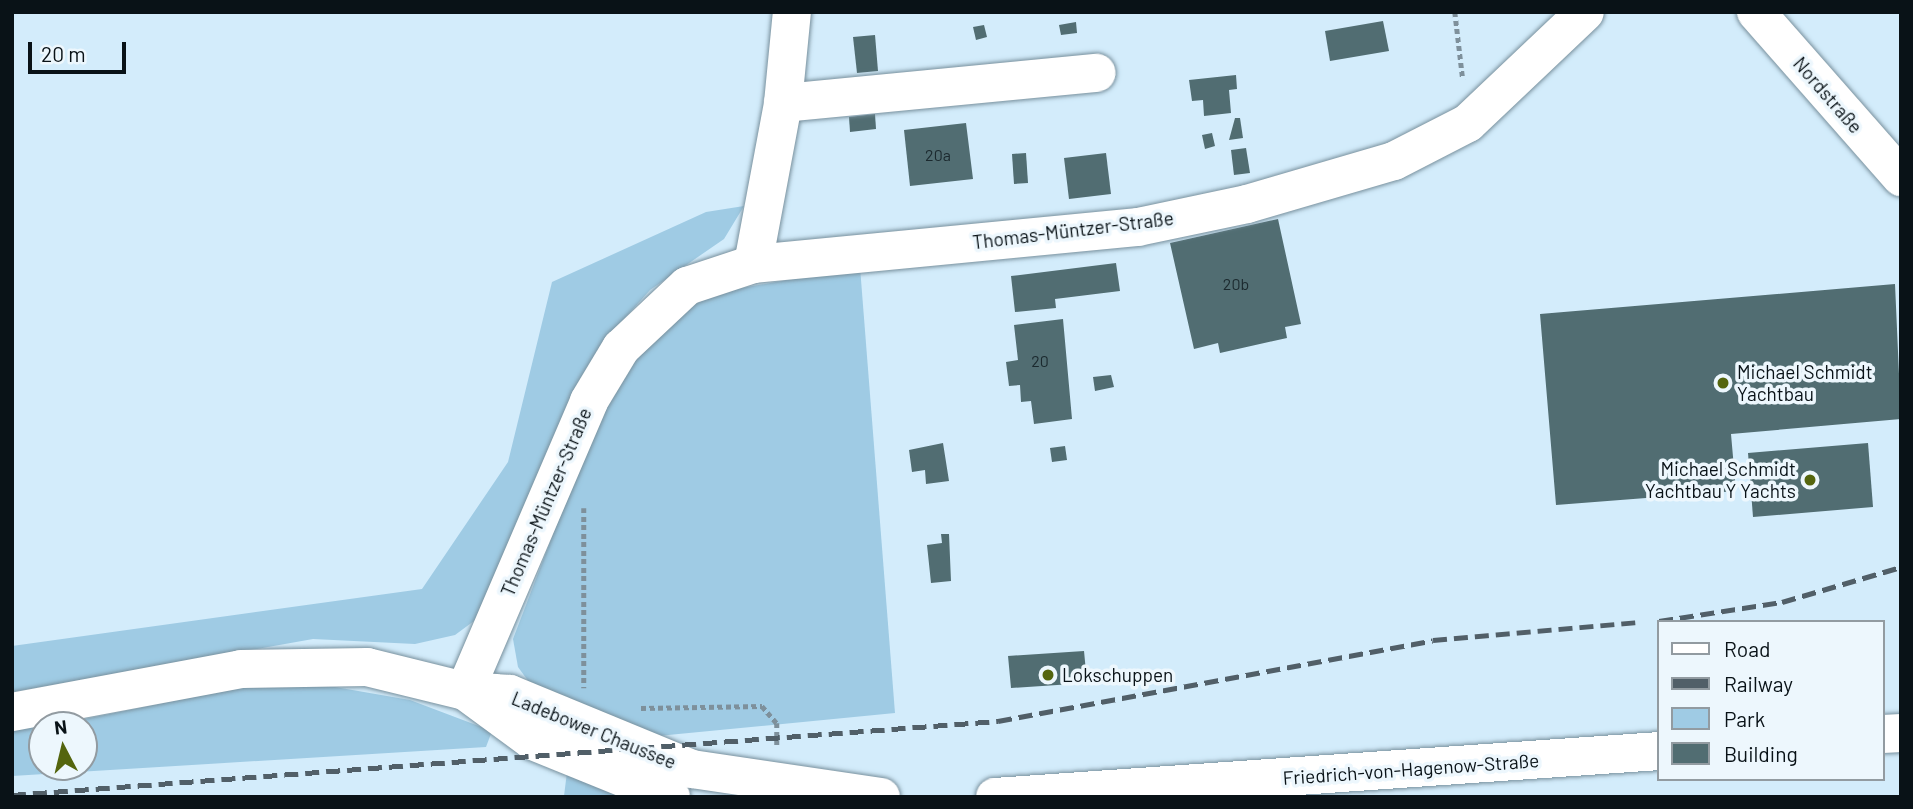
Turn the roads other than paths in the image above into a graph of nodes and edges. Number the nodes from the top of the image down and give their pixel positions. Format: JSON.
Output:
{"nodes":[{"id":1,"x":792,"y":12,"type":"edge"},
{"id":2,"x":1585,"y":12,"type":"edge"},
{"id":3,"x":1756,"y":12,"type":"edge"},
{"id":4,"x":1097,"y":73,"type":"dead end"},
{"id":5,"x":783,"y":103,"type":"junction"},
{"id":6,"x":1901,"y":177,"type":"edge"},
{"id":7,"x":753,"y":264,"type":"junction"},
{"id":8,"x":465,"y":691,"type":"junction"},
{"id":9,"x":12,"y":712,"type":"edge"},
{"id":10,"x":1658,"y":751,"type":"edge"},
{"id":11,"x":719,"y":786,"type":"edge"},
{"id":12,"x":671,"y":797,"type":"edge"},
{"id":13,"x":881,"y":797,"type":"edge"},
{"id":14,"x":995,"y":797,"type":"edge"}],
"edges":[{"from":1,"to":5,"type":"street"},
{"from":2,"to":7,"type":"street","name":"Thomas-Müntzer-Straße"},
{"from":3,"to":6,"type":"street","name":"Nordstraße"},
{"from":4,"to":5,"type":"street"},
{"from":5,"to":7,"type":"street"},
{"from":7,"to":8,"type":"street","name":"Thomas-Müntzer-Straße"},
{"from":8,"to":9,"type":"street","name":"Ladebower Chaussee"},
{"from":8,"to":11,"type":"street","name":"Ladebower Chaussee"},
{"from":8,"to":12,"type":"street","name":"Ladebower Chaussee"},
{"from":10,"to":14,"type":"street","name":"Friedrich-von-Hagenow-Straße"},
{"from":11,"to":13,"type":"street"}]}
